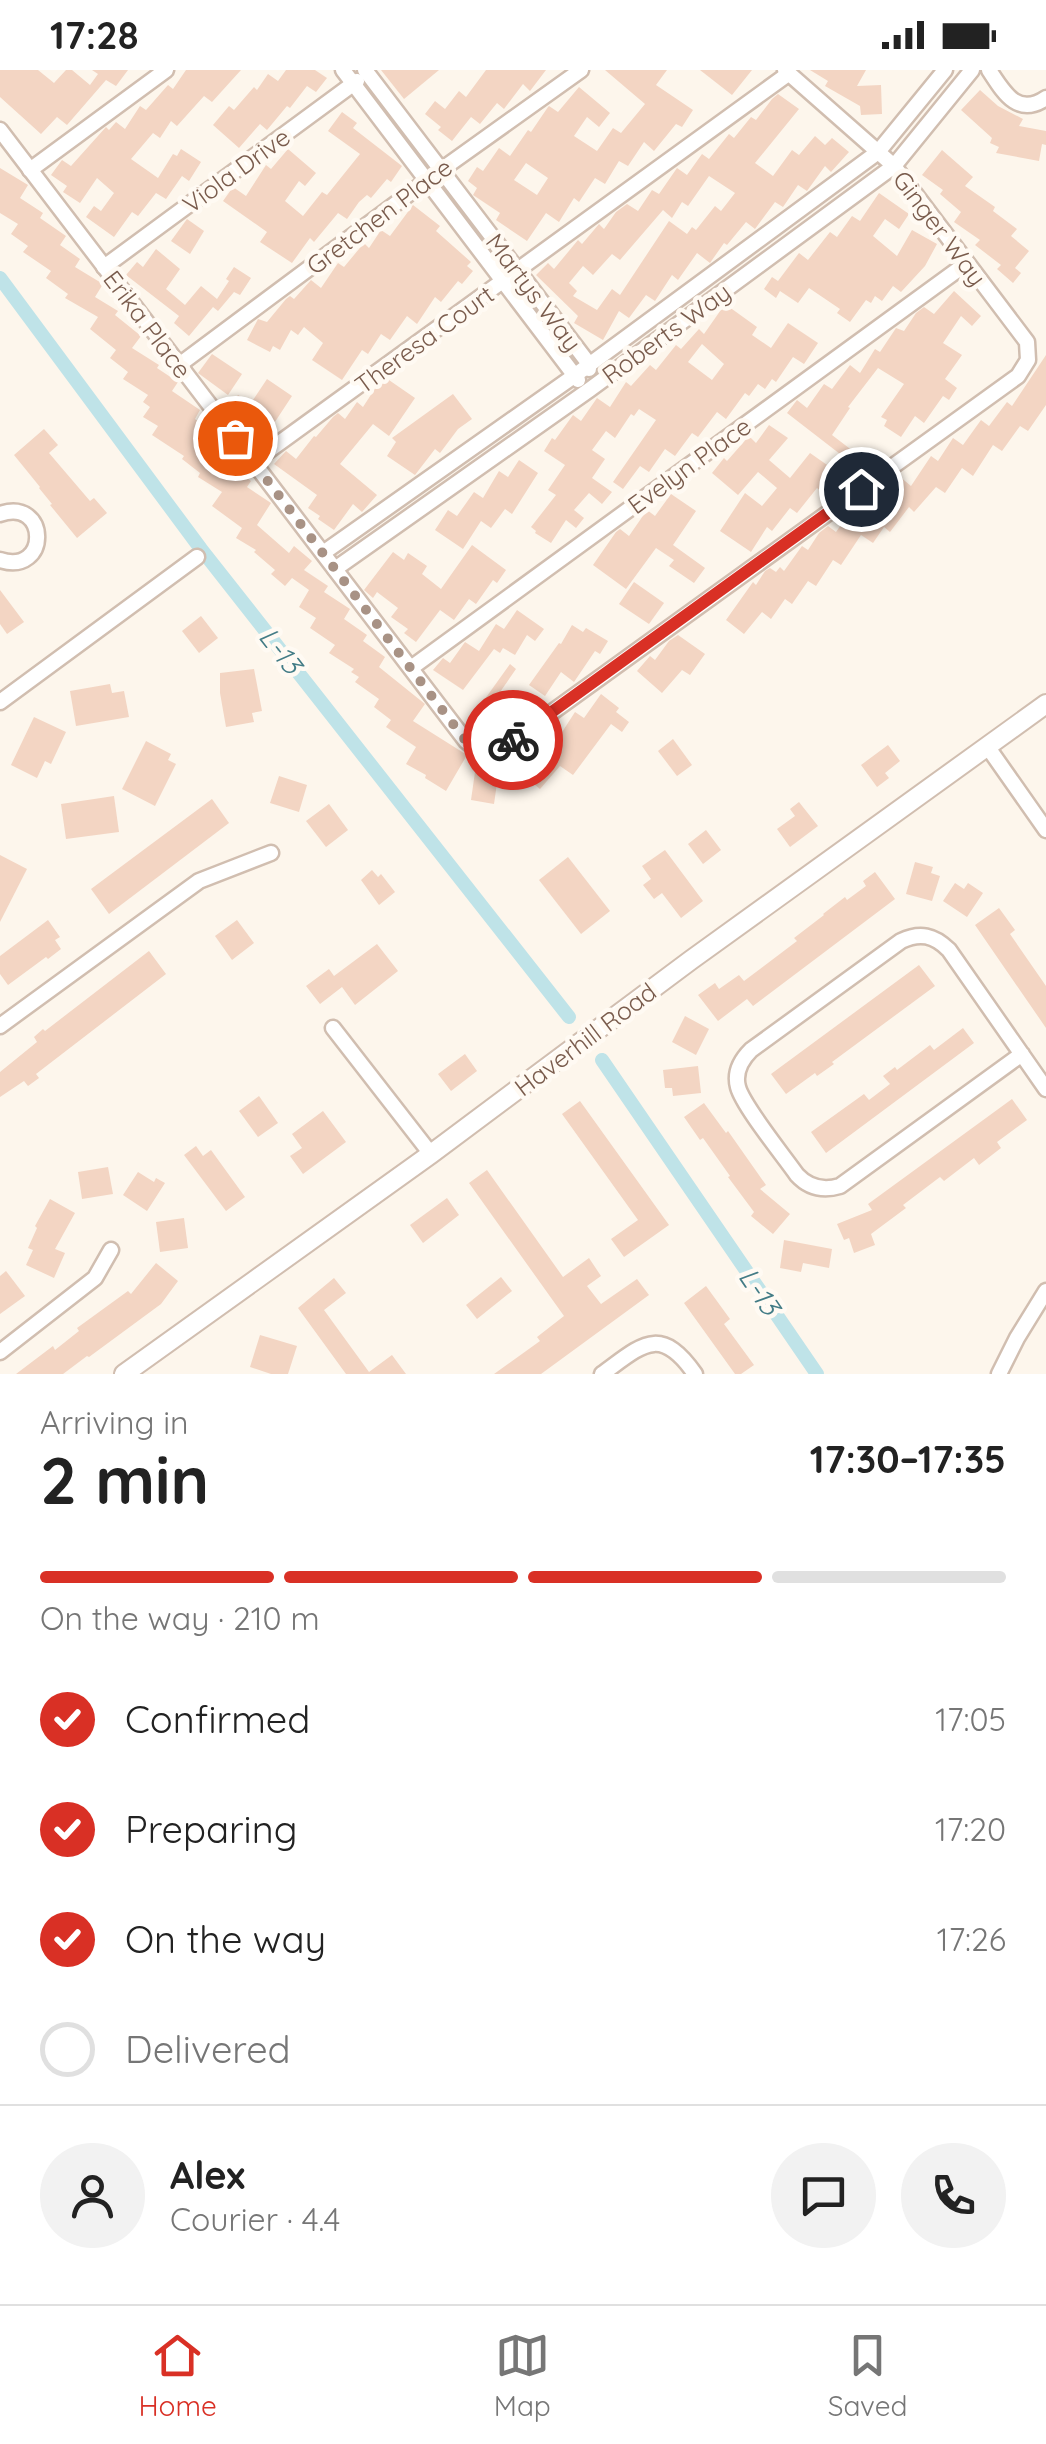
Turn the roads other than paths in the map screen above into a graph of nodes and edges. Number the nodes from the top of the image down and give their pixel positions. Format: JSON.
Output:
{"nodes":[{"id":1,"x":166,"y":70,"type":"edge"},
{"id":2,"x":581,"y":70,"type":"edge"},
{"id":3,"x":945,"y":70,"type":"edge"},
{"id":4,"x":972,"y":70,"type":"edge"},
{"id":5,"x":989,"y":70,"type":"edge"},
{"id":6,"x":366,"y":72,"type":"edge"},
{"id":7,"x":786,"y":72,"type":"edge"},
{"id":8,"x":348,"y":74,"type":"edge"},
{"id":9,"x":1046,"y":98,"type":"edge"},
{"id":10,"x":0,"y":130,"type":"edge"},
{"id":11,"x":878,"y":152,"type":"junction"},
{"id":12,"x":894,"y":166,"type":"junction"},
{"id":13,"x":30,"y":170,"type":"junction"},
{"id":14,"x":442,"y":170,"type":"junction"},
{"id":15,"x":426,"y":181,"type":"junction"},
{"id":16,"x":967,"y":262,"type":"junction"},
{"id":17,"x":104,"y":267,"type":"junction"},
{"id":18,"x":517,"y":271,"type":"junction"},
{"id":19,"x":502,"y":282,"type":"junction"},
{"id":20,"x":589,"y":364,"type":"junction"},
{"id":21,"x":180,"y":365,"type":"junction"},
{"id":22,"x":574,"y":376,"type":"junction"},
{"id":23,"x":589,"y":390,"type":"junction"},
{"id":24,"x":254,"y":462,"type":"junction"},
{"id":25,"x":0,"y":514,"type":"edge"},
{"id":26,"x":323,"y":553,"type":"junction"},
{"id":27,"x":197,"y":557,"type":"dead end"},
{"id":28,"x":0,"y":560,"type":"edge"},
{"id":29,"x":335,"y":569,"type":"junction"},
{"id":30,"x":411,"y":668,"type":"junction"},
{"id":31,"x":0,"y":702,"type":"edge"},
{"id":32,"x":1046,"y":704,"type":"edge"},
{"id":33,"x":987,"y":746,"type":"junction"},
{"id":34,"x":482,"y":751,"type":"joint"},
{"id":35,"x":1046,"y":830,"type":"edge"},
{"id":36,"x":271,"y":852,"type":"dead end"},
{"id":37,"x":0,"y":1026,"type":"edge"},
{"id":38,"x":333,"y":1028,"type":"dead end"},
{"id":39,"x":1022,"y":1054,"type":"junction"},
{"id":40,"x":1046,"y":1089,"type":"edge"},
{"id":41,"x":432,"y":1154,"type":"junction"},
{"id":42,"x":111,"y":1250,"type":"dead end"},
{"id":43,"x":1046,"y":1291,"type":"edge"},
{"id":44,"x":0,"y":1352,"type":"edge"},
{"id":45,"x":124,"y":1374,"type":"edge"},
{"id":46,"x":602,"y":1374,"type":"edge"},
{"id":47,"x":694,"y":1374,"type":"edge"},
{"id":48,"x":999,"y":1374,"type":"edge"}],
"edges":[{"from":1,"to":13,"type":"street"},
{"from":2,"to":14,"type":"street","name":"Gretchen Place"},
{"from":3,"to":11,"type":"street","name":"Roberts Way"},
{"from":4,"to":12,"type":"street","name":"Roberts Way"},
{"from":5,"to":9,"type":"street"},
{"from":6,"to":8,"type":"street","name":"Viola Drive"},
{"from":6,"to":14,"type":"street","name":"Martys Way"},
{"from":7,"to":11,"type":"street","name":"Ginger Way"},
{"from":7,"to":18,"type":"street","name":"Theresa Court"},
{"from":8,"to":15,"type":"street","name":"Martys Way"},
{"from":8,"to":17,"type":"street","name":"Viola Drive"},
{"from":10,"to":13,"type":"street","name":"Erika Place"},
{"from":11,"to":12,"type":"street","name":"Ginger Way"},
{"from":11,"to":20,"type":"street","name":"Roberts Way"},
{"from":12,"to":16,"type":"street","name":"Ginger Way"},
{"from":12,"to":23,"type":"street","name":"Roberts Way"},
{"from":13,"to":17,"type":"street","name":"Erika Place"},
{"from":14,"to":15,"type":"street","name":"Gretchen Place"},
{"from":14,"to":18,"type":"street","name":"Martys Way"},
{"from":15,"to":19,"type":"street","name":"Martys Way"},
{"from":15,"to":21,"type":"street","name":"Gretchen Place"},
{"from":16,"to":30,"type":"street","name":"Evelyn Place"},
{"from":16,"to":34,"type":"street","name":"Ginger Way"},
{"from":17,"to":21,"type":"street","name":"Erika Place"},
{"from":18,"to":19,"type":"street","name":"Theresa Court"},
{"from":18,"to":20,"type":"street","name":"Martys Way"},
{"from":19,"to":22,"type":"street","name":"Martys Way"},
{"from":19,"to":24,"type":"street","name":"Theresa Court"},
{"from":20,"to":22,"type":"street","name":"Roberts Way"},
{"from":20,"to":23,"type":"street","name":"Martys Way"},
{"from":21,"to":24,"type":"street","name":"Erika Place"},
{"from":22,"to":23,"type":"street","name":"Martys Way"},
{"from":22,"to":26,"type":"street","name":"Roberts Way"},
{"from":23,"to":29,"type":"street","name":"Roberts Way"},
{"from":24,"to":26,"type":"street","name":"Erika Place"},
{"from":25,"to":28,"type":"street"},
{"from":26,"to":29,"type":"street","name":"Erika Place"},
{"from":27,"to":31,"type":"street"},
{"from":29,"to":30,"type":"street","name":"Erika Place"},
{"from":30,"to":34,"type":"street","name":"Erika Place"},
{"from":32,"to":33,"type":"street","name":"Haverhill Road"},
{"from":33,"to":35,"type":"street"},
{"from":33,"to":41,"type":"street","name":"Haverhill Road"},
{"from":36,"to":37,"type":"street"},
{"from":38,"to":41,"type":"street"},
{"from":39,"to":39,"type":"street"},
{"from":39,"to":40,"type":"street"},
{"from":41,"to":45,"type":"street","name":"Haverhill Road"},
{"from":42,"to":44,"type":"street"},
{"from":43,"to":48,"type":"street"},
{"from":46,"to":47,"type":"street"}]}
